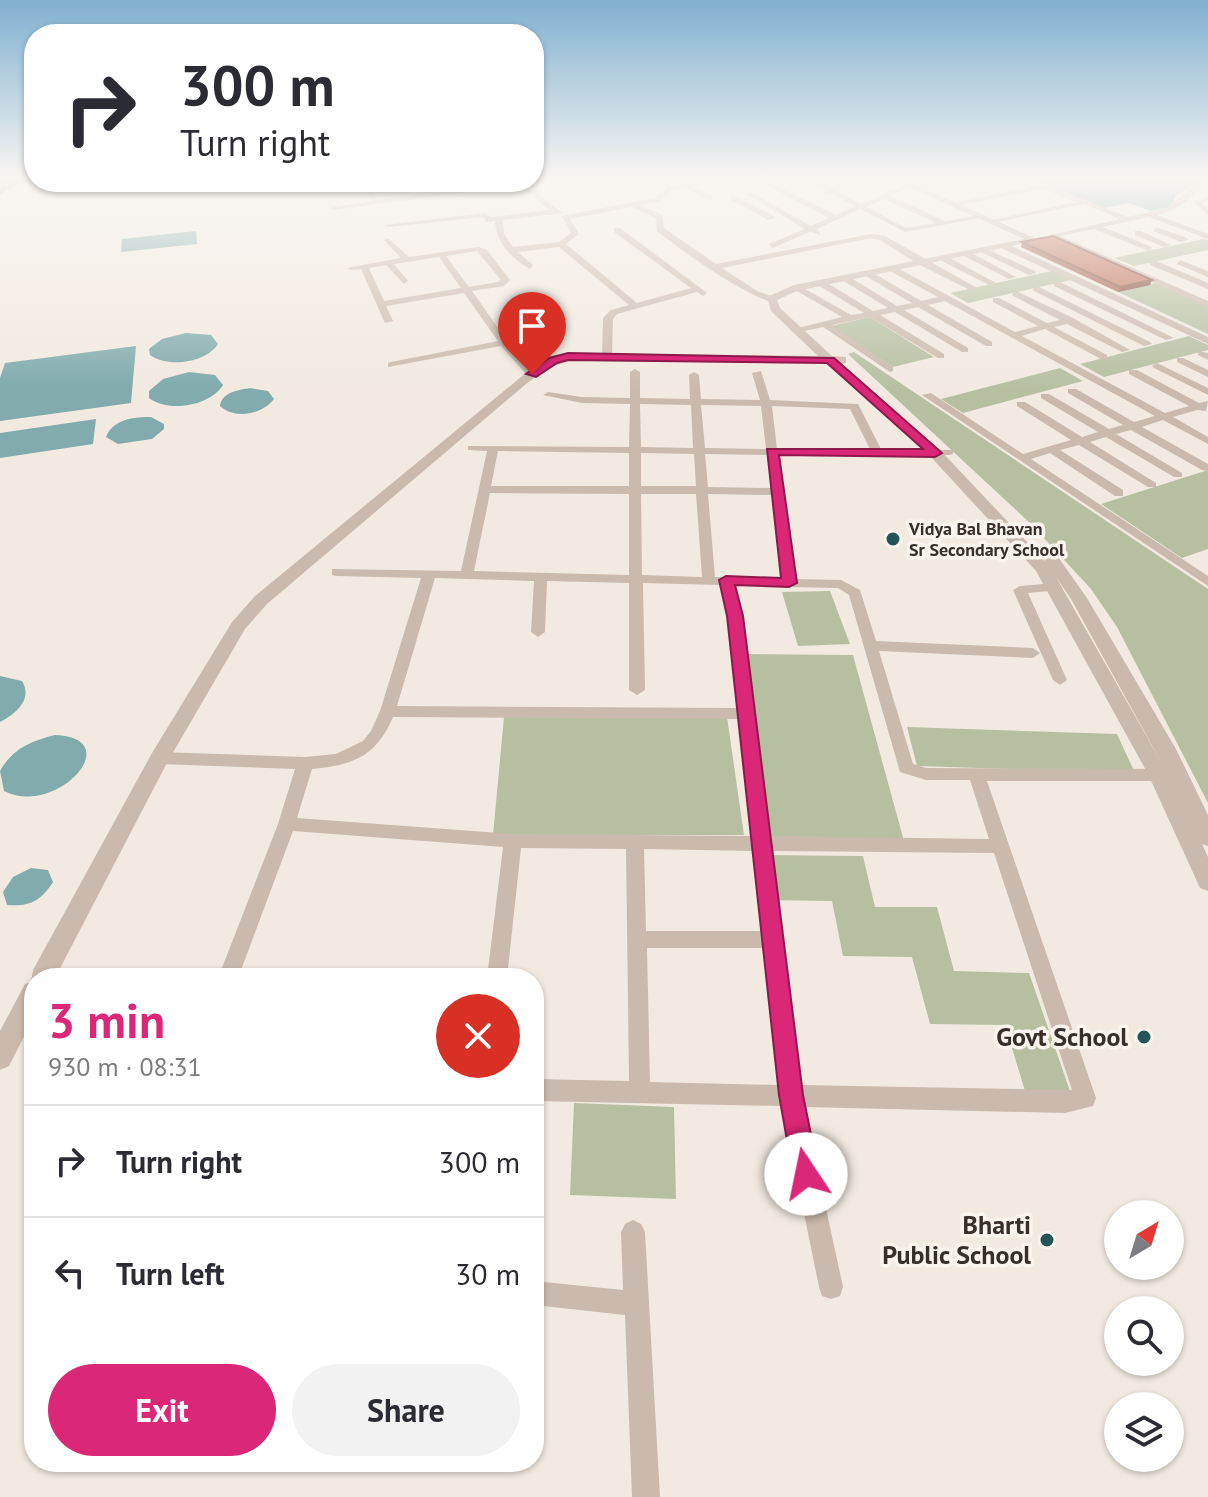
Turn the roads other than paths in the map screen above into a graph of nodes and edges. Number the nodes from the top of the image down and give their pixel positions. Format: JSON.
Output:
{"nodes":[{"id":1,"x":396,"y":248,"type":"edge"},
{"id":2,"x":472,"y":248,"type":"edge"},
{"id":3,"x":481,"y":248,"type":"edge"},
{"id":4,"x":529,"y":248,"type":"edge"},
{"id":5,"x":566,"y":248,"type":"edge"},
{"id":6,"x":642,"y":248,"type":"edge"},
{"id":7,"x":683,"y":248,"type":"edge"},
{"id":8,"x":820,"y":248,"type":"edge"},
{"id":9,"x":897,"y":248,"type":"edge"},
{"id":10,"x":995,"y":248,"type":"edge"},
{"id":11,"x":1008,"y":248,"type":"edge"},
{"id":12,"x":1080,"y":248,"type":"edge"},
{"id":13,"x":1119,"y":248,"type":"edge"},
{"id":14,"x":512,"y":250,"type":"joint"},
{"id":15,"x":984,"y":250,"type":"junction"},
{"id":16,"x":965,"y":253,"type":"junction"},
{"id":17,"x":1131,"y":253,"type":"dead end"},
{"id":18,"x":441,"y":255,"type":"junction"},
{"id":19,"x":943,"y":258,"type":"junction"},
{"id":20,"x":1172,"y":259,"type":"dead end"},
{"id":21,"x":408,"y":260,"type":"junction"},
{"id":22,"x":922,"y":262,"type":"junction"},
{"id":23,"x":389,"y":263,"type":"junction"},
{"id":24,"x":1153,"y":263,"type":"dead end"},
{"id":25,"x":364,"y":266,"type":"junction"},
{"id":26,"x":530,"y":267,"type":"dead end"},
{"id":27,"x":351,"y":268,"type":"dead end"},
{"id":28,"x":891,"y":268,"type":"junction"},
{"id":29,"x":714,"y":272,"type":"junction"},
{"id":30,"x":867,"y":273,"type":"junction"},
{"id":31,"x":1032,"y":273,"type":"dead end"},
{"id":32,"x":1208,"y":274,"type":"edge"},
{"id":33,"x":1012,"y":277,"type":"dead end"},
{"id":34,"x":845,"y":278,"type":"junction"},
{"id":35,"x":404,"y":281,"type":"dead end"},
{"id":36,"x":821,"y":283,"type":"junction"},
{"id":37,"x":992,"y":283,"type":"dead end"},
{"id":38,"x":700,"y":284,"type":"junction"},
{"id":39,"x":1057,"y":284,"type":"dead end"},
{"id":40,"x":1208,"y":286,"type":"edge"},
{"id":41,"x":798,"y":288,"type":"junction"},
{"id":42,"x":973,"y":288,"type":"dead end"},
{"id":43,"x":469,"y":289,"type":"junction"},
{"id":44,"x":1037,"y":289,"type":"dead end"},
{"id":45,"x":1182,"y":293,"type":"junction"},
{"id":46,"x":1016,"y":294,"type":"dead end"},
{"id":47,"x":707,"y":296,"type":"dead end"},
{"id":48,"x":946,"y":298,"type":"junction"},
{"id":49,"x":771,"y":299,"type":"junction"},
{"id":50,"x":996,"y":300,"type":"dead end"},
{"id":51,"x":918,"y":303,"type":"junction"},
{"id":52,"x":380,"y":304,"type":"junction"},
{"id":53,"x":633,"y":304,"type":"junction"},
{"id":54,"x":1208,"y":304,"type":"edge"},
{"id":55,"x":1132,"y":305,"type":"junction"},
{"id":56,"x":896,"y":308,"type":"junction"},
{"id":57,"x":1111,"y":310,"type":"junction"},
{"id":58,"x":871,"y":314,"type":"junction"},
{"id":59,"x":1090,"y":316,"type":"junction"},
{"id":60,"x":849,"y":318,"type":"junction"},
{"id":61,"x":388,"y":321,"type":"dead end"},
{"id":62,"x":1068,"y":321,"type":"junction"},
{"id":63,"x":825,"y":324,"type":"junction"},
{"id":64,"x":1046,"y":326,"type":"junction"},
{"id":65,"x":799,"y":329,"type":"junction"},
{"id":66,"x":1013,"y":335,"type":"junction"},
{"id":67,"x":1169,"y":338,"type":"dead end"},
{"id":68,"x":1208,"y":341,"type":"edge"},
{"id":69,"x":503,"y":343,"type":"junction"},
{"id":70,"x":989,"y":344,"type":"dead end"},
{"id":71,"x":1147,"y":344,"type":"dead end"},
{"id":72,"x":965,"y":350,"type":"dead end"},
{"id":73,"x":1125,"y":350,"type":"dead end"},
{"id":74,"x":941,"y":356,"type":"dead end"},
{"id":75,"x":607,"y":357,"type":"junction"},
{"id":76,"x":1104,"y":357,"type":"dead end"},
{"id":77,"x":836,"y":360,"type":"junction"},
{"id":78,"x":1180,"y":360,"type":"dead end"},
{"id":79,"x":391,"y":365,"type":"dead end"},
{"id":80,"x":1157,"y":366,"type":"dead end"},
{"id":81,"x":890,"y":369,"type":"dead end"},
{"id":82,"x":635,"y":372,"type":"dead end"},
{"id":83,"x":1133,"y":372,"type":"dead end"},
{"id":84,"x":757,"y":373,"type":"dead end"},
{"id":85,"x":532,"y":374,"type":"junction"},
{"id":86,"x":1208,"y":374,"type":"edge"},
{"id":87,"x":694,"y":375,"type":"dead end"},
{"id":88,"x":1072,"y":391,"type":"dead end"},
{"id":89,"x":1208,"y":392,"type":"edge"},
{"id":90,"x":548,"y":395,"type":"dead end"},
{"id":91,"x":927,"y":395,"type":"dead end"},
{"id":92,"x":1045,"y":396,"type":"dead end"},
{"id":93,"x":636,"y":401,"type":"junction"},
{"id":94,"x":697,"y":401,"type":"junction"},
{"id":95,"x":766,"y":403,"type":"junction"},
{"id":96,"x":1021,"y":404,"type":"dead end"},
{"id":97,"x":1205,"y":407,"type":"edge"},
{"id":98,"x":1163,"y":417,"type":"junction"},
{"id":99,"x":1133,"y":426,"type":"junction"},
{"id":100,"x":1107,"y":433,"type":"junction"},
{"id":101,"x":1081,"y":441,"type":"junction"},
{"id":102,"x":1208,"y":441,"type":"edge"},
{"id":103,"x":472,"y":448,"type":"dead end"},
{"id":104,"x":493,"y":448,"type":"junction"},
{"id":105,"x":635,"y":448,"type":"junction"},
{"id":106,"x":1051,"y":449,"type":"junction"},
{"id":107,"x":701,"y":450,"type":"junction"},
{"id":108,"x":772,"y":452,"type":"junction"},
{"id":109,"x":878,"y":453,"type":"junction"},
{"id":110,"x":942,"y":453,"type":"junction"},
{"id":111,"x":1021,"y":458,"type":"junction"},
{"id":112,"x":1206,"y":468,"type":"dead end"},
{"id":113,"x":1178,"y":475,"type":"dead end"},
{"id":114,"x":1152,"y":485,"type":"dead end"},
{"id":115,"x":484,"y":489,"type":"junction"},
{"id":116,"x":635,"y":490,"type":"junction"},
{"id":117,"x":702,"y":490,"type":"junction"},
{"id":118,"x":778,"y":492,"type":"junction"},
{"id":119,"x":1119,"y":493,"type":"dead end"},
{"id":120,"x":337,"y":572,"type":"dead end"},
{"id":121,"x":429,"y":575,"type":"junction"},
{"id":122,"x":466,"y":577,"type":"junction"},
{"id":123,"x":541,"y":578,"type":"junction"},
{"id":124,"x":635,"y":580,"type":"junction"},
{"id":125,"x":709,"y":580,"type":"junction"},
{"id":126,"x":726,"y":580,"type":"junction"},
{"id":127,"x":1208,"y":582,"type":"edge"},
{"id":128,"x":789,"y":583,"type":"junction"},
{"id":129,"x":1055,"y":587,"type":"junction"},
{"id":130,"x":538,"y":632,"type":"dead end"},
{"id":131,"x":870,"y":646,"type":"junction"},
{"id":132,"x":1033,"y":653,"type":"dead end"},
{"id":133,"x":1060,"y":680,"type":"dead end"},
{"id":134,"x":637,"y":690,"type":"dead end"},
{"id":135,"x":388,"y":711,"type":"junction"},
{"id":136,"x":746,"y":714,"type":"junction"},
{"id":137,"x":159,"y":758,"type":"junction"},
{"id":138,"x":305,"y":763,"type":"junction"},
{"id":139,"x":976,"y":773,"type":"junction"},
{"id":140,"x":1158,"y":774,"type":"junction"},
{"id":141,"x":1180,"y":778,"type":"junction"},
{"id":142,"x":287,"y":824,"type":"junction"},
{"id":143,"x":1208,"y":837,"type":"edge"},
{"id":144,"x":513,"y":841,"type":"junction"},
{"id":145,"x":635,"y":842,"type":"junction"},
{"id":146,"x":760,"y":844,"type":"junction"},
{"id":147,"x":1001,"y":846,"type":"junction"},
{"id":148,"x":1208,"y":881,"type":"edge"},
{"id":149,"x":771,"y":939,"type":"junction"},
{"id":150,"x":639,"y":940,"type":"junction"},
{"id":151,"x":47,"y":968,"type":"edge"},
{"id":152,"x":232,"y":968,"type":"edge"},
{"id":153,"x":498,"y":968,"type":"edge"},
{"id":154,"x":24,"y":1011,"type":"edge"},
{"id":155,"x":0,"y":1057,"type":"edge"},
{"id":156,"x":544,"y":1090,"type":"edge"},
{"id":157,"x":640,"y":1092,"type":"junction"},
{"id":158,"x":791,"y":1095,"type":"junction"},
{"id":159,"x":633,"y":1232,"type":"dead end"},
{"id":160,"x":831,"y":1287,"type":"dead end"},
{"id":161,"x":544,"y":1294,"type":"edge"},
{"id":162,"x":636,"y":1304,"type":"junction"},
{"id":163,"x":646,"y":1497,"type":"edge"}],
"edges":[{"from":1,"to":21,"type":"street"},
{"from":2,"to":18,"type":"street"},
{"from":3,"to":43,"type":"street"},
{"from":4,"to":14,"type":"street"},
{"from":5,"to":53,"type":"street"},
{"from":6,"to":38,"type":"street"},
{"from":7,"to":29,"type":"street"},
{"from":8,"to":29,"type":"street"},
{"from":9,"to":22,"type":"street"},
{"from":10,"to":15,"type":"street"},
{"from":11,"to":55,"type":"street"},
{"from":12,"to":45,"type":"street"},
{"from":13,"to":17,"type":"street"},
{"from":14,"to":26,"type":"street"},
{"from":15,"to":16,"type":"street"},
{"from":15,"to":31,"type":"street"},
{"from":16,"to":19,"type":"street"},
{"from":16,"to":33,"type":"street"},
{"from":18,"to":21,"type":"street"},
{"from":18,"to":43,"type":"street"},
{"from":19,"to":22,"type":"street"},
{"from":19,"to":37,"type":"street"},
{"from":20,"to":32,"type":"street"},
{"from":21,"to":23,"type":"street"},
{"from":22,"to":28,"type":"street"},
{"from":22,"to":42,"type":"street"},
{"from":23,"to":25,"type":"street"},
{"from":23,"to":35,"type":"street"},
{"from":24,"to":40,"type":"street"},
{"from":25,"to":27,"type":"street"},
{"from":25,"to":52,"type":"street"},
{"from":28,"to":30,"type":"street"},
{"from":28,"to":48,"type":"street"},
{"from":29,"to":49,"type":"street"},
{"from":30,"to":34,"type":"street"},
{"from":30,"to":51,"type":"street"},
{"from":34,"to":36,"type":"street"},
{"from":34,"to":56,"type":"street"},
{"from":36,"to":41,"type":"street"},
{"from":36,"to":58,"type":"street"},
{"from":38,"to":47,"type":"street"},
{"from":38,"to":53,"type":"street"},
{"from":39,"to":57,"type":"street"},
{"from":40,"to":45,"type":"street"},
{"from":41,"to":49,"type":"street"},
{"from":41,"to":60,"type":"street"},
{"from":43,"to":52,"type":"street"},
{"from":43,"to":69,"type":"street"},
{"from":44,"to":59,"type":"street"},
{"from":45,"to":54,"type":"street"},
{"from":46,"to":62,"type":"street"},
{"from":48,"to":51,"type":"street"},
{"from":48,"to":66,"type":"street"},
{"from":49,"to":65,"type":"street"},
{"from":50,"to":64,"type":"street"},
{"from":51,"to":56,"type":"street"},
{"from":51,"to":70,"type":"street"},
{"from":52,"to":61,"type":"street"},
{"from":53,"to":75,"type":"street"},
{"from":55,"to":57,"type":"street"},
{"from":55,"to":68,"type":"street"},
{"from":56,"to":58,"type":"street"},
{"from":56,"to":72,"type":"street"},
{"from":57,"to":59,"type":"street"},
{"from":57,"to":67,"type":"street"},
{"from":58,"to":60,"type":"street"},
{"from":58,"to":74,"type":"street"},
{"from":59,"to":62,"type":"street"},
{"from":59,"to":71,"type":"street"},
{"from":60,"to":63,"type":"street"},
{"from":62,"to":64,"type":"street"},
{"from":62,"to":73,"type":"street"},
{"from":63,"to":65,"type":"street"},
{"from":63,"to":81,"type":"street"},
{"from":64,"to":66,"type":"street"},
{"from":64,"to":76,"type":"street"},
{"from":65,"to":77,"type":"street"},
{"from":66,"to":98,"type":"street"},
{"from":69,"to":79,"type":"street"},
{"from":69,"to":85,"type":"street"},
{"from":75,"to":77,"type":"street"},
{"from":75,"to":85,"type":"street"},
{"from":77,"to":110,"type":"street"},
{"from":78,"to":86,"type":"street"},
{"from":80,"to":89,"type":"street"},
{"from":82,"to":93,"type":"street"},
{"from":83,"to":97,"type":"street"},
{"from":84,"to":95,"type":"street"},
{"from":85,"to":137,"type":"street"},
{"from":87,"to":94,"type":"street"},
{"from":88,"to":99,"type":"street"},
{"from":90,"to":93,"type":"street"},
{"from":91,"to":111,"type":"street"},
{"from":92,"to":100,"type":"street"},
{"from":93,"to":94,"type":"street"},
{"from":93,"to":105,"type":"street"},
{"from":94,"to":95,"type":"street"},
{"from":94,"to":107,"type":"street"},
{"from":95,"to":108,"type":"street"},
{"from":95,"to":109,"type":"street"},
{"from":96,"to":101,"type":"street"},
{"from":97,"to":98,"type":"street"},
{"from":98,"to":99,"type":"street"},
{"from":98,"to":102,"type":"street"},
{"from":99,"to":100,"type":"street"},
{"from":99,"to":112,"type":"street"},
{"from":100,"to":101,"type":"street"},
{"from":100,"to":113,"type":"street"},
{"from":101,"to":106,"type":"street"},
{"from":101,"to":114,"type":"street"},
{"from":103,"to":104,"type":"street"},
{"from":104,"to":105,"type":"street"},
{"from":104,"to":115,"type":"street"},
{"from":105,"to":107,"type":"street"},
{"from":105,"to":116,"type":"street"},
{"from":106,"to":111,"type":"street"},
{"from":106,"to":119,"type":"street"},
{"from":107,"to":108,"type":"street"},
{"from":107,"to":117,"type":"street"},
{"from":108,"to":109,"type":"street"},
{"from":108,"to":118,"type":"street"},
{"from":109,"to":110,"type":"street"},
{"from":110,"to":129,"type":"street"},
{"from":110,"to":141,"type":"street"},
{"from":111,"to":127,"type":"street"},
{"from":115,"to":116,"type":"street"},
{"from":115,"to":122,"type":"street"},
{"from":116,"to":117,"type":"street"},
{"from":116,"to":124,"type":"street"},
{"from":117,"to":118,"type":"street"},
{"from":117,"to":125,"type":"street"},
{"from":118,"to":128,"type":"street"},
{"from":120,"to":121,"type":"street"},
{"from":121,"to":122,"type":"street"},
{"from":121,"to":135,"type":"street"},
{"from":122,"to":123,"type":"street"},
{"from":123,"to":124,"type":"street"},
{"from":123,"to":130,"type":"street"},
{"from":124,"to":125,"type":"street"},
{"from":124,"to":134,"type":"street"},
{"from":125,"to":126,"type":"street"},
{"from":126,"to":128,"type":"street"},
{"from":126,"to":136,"type":"street"},
{"from":128,"to":131,"type":"street"},
{"from":129,"to":133,"type":"street"},
{"from":129,"to":140,"type":"street"},
{"from":131,"to":132,"type":"street"},
{"from":131,"to":139,"type":"street"},
{"from":135,"to":136,"type":"street"},
{"from":135,"to":138,"type":"street"},
{"from":136,"to":146,"type":"street"},
{"from":137,"to":138,"type":"street"},
{"from":137,"to":151,"type":"street"},
{"from":138,"to":142,"type":"street"},
{"from":139,"to":140,"type":"street"},
{"from":139,"to":147,"type":"street"},
{"from":140,"to":141,"type":"street"},
{"from":140,"to":148,"type":"street"},
{"from":141,"to":143,"type":"street"},
{"from":142,"to":144,"type":"street"},
{"from":142,"to":152,"type":"street"},
{"from":144,"to":145,"type":"street"},
{"from":144,"to":153,"type":"street"},
{"from":145,"to":146,"type":"street"},
{"from":145,"to":150,"type":"street"},
{"from":146,"to":147,"type":"street"},
{"from":146,"to":149,"type":"street"},
{"from":147,"to":158,"type":"street"},
{"from":149,"to":150,"type":"street"},
{"from":149,"to":158,"type":"street"},
{"from":150,"to":157,"type":"street"},
{"from":154,"to":155,"type":"street"},
{"from":156,"to":157,"type":"street"},
{"from":157,"to":158,"type":"street"},
{"from":158,"to":160,"type":"street"},
{"from":159,"to":162,"type":"street"},
{"from":161,"to":162,"type":"street"},
{"from":162,"to":163,"type":"street"}]}
